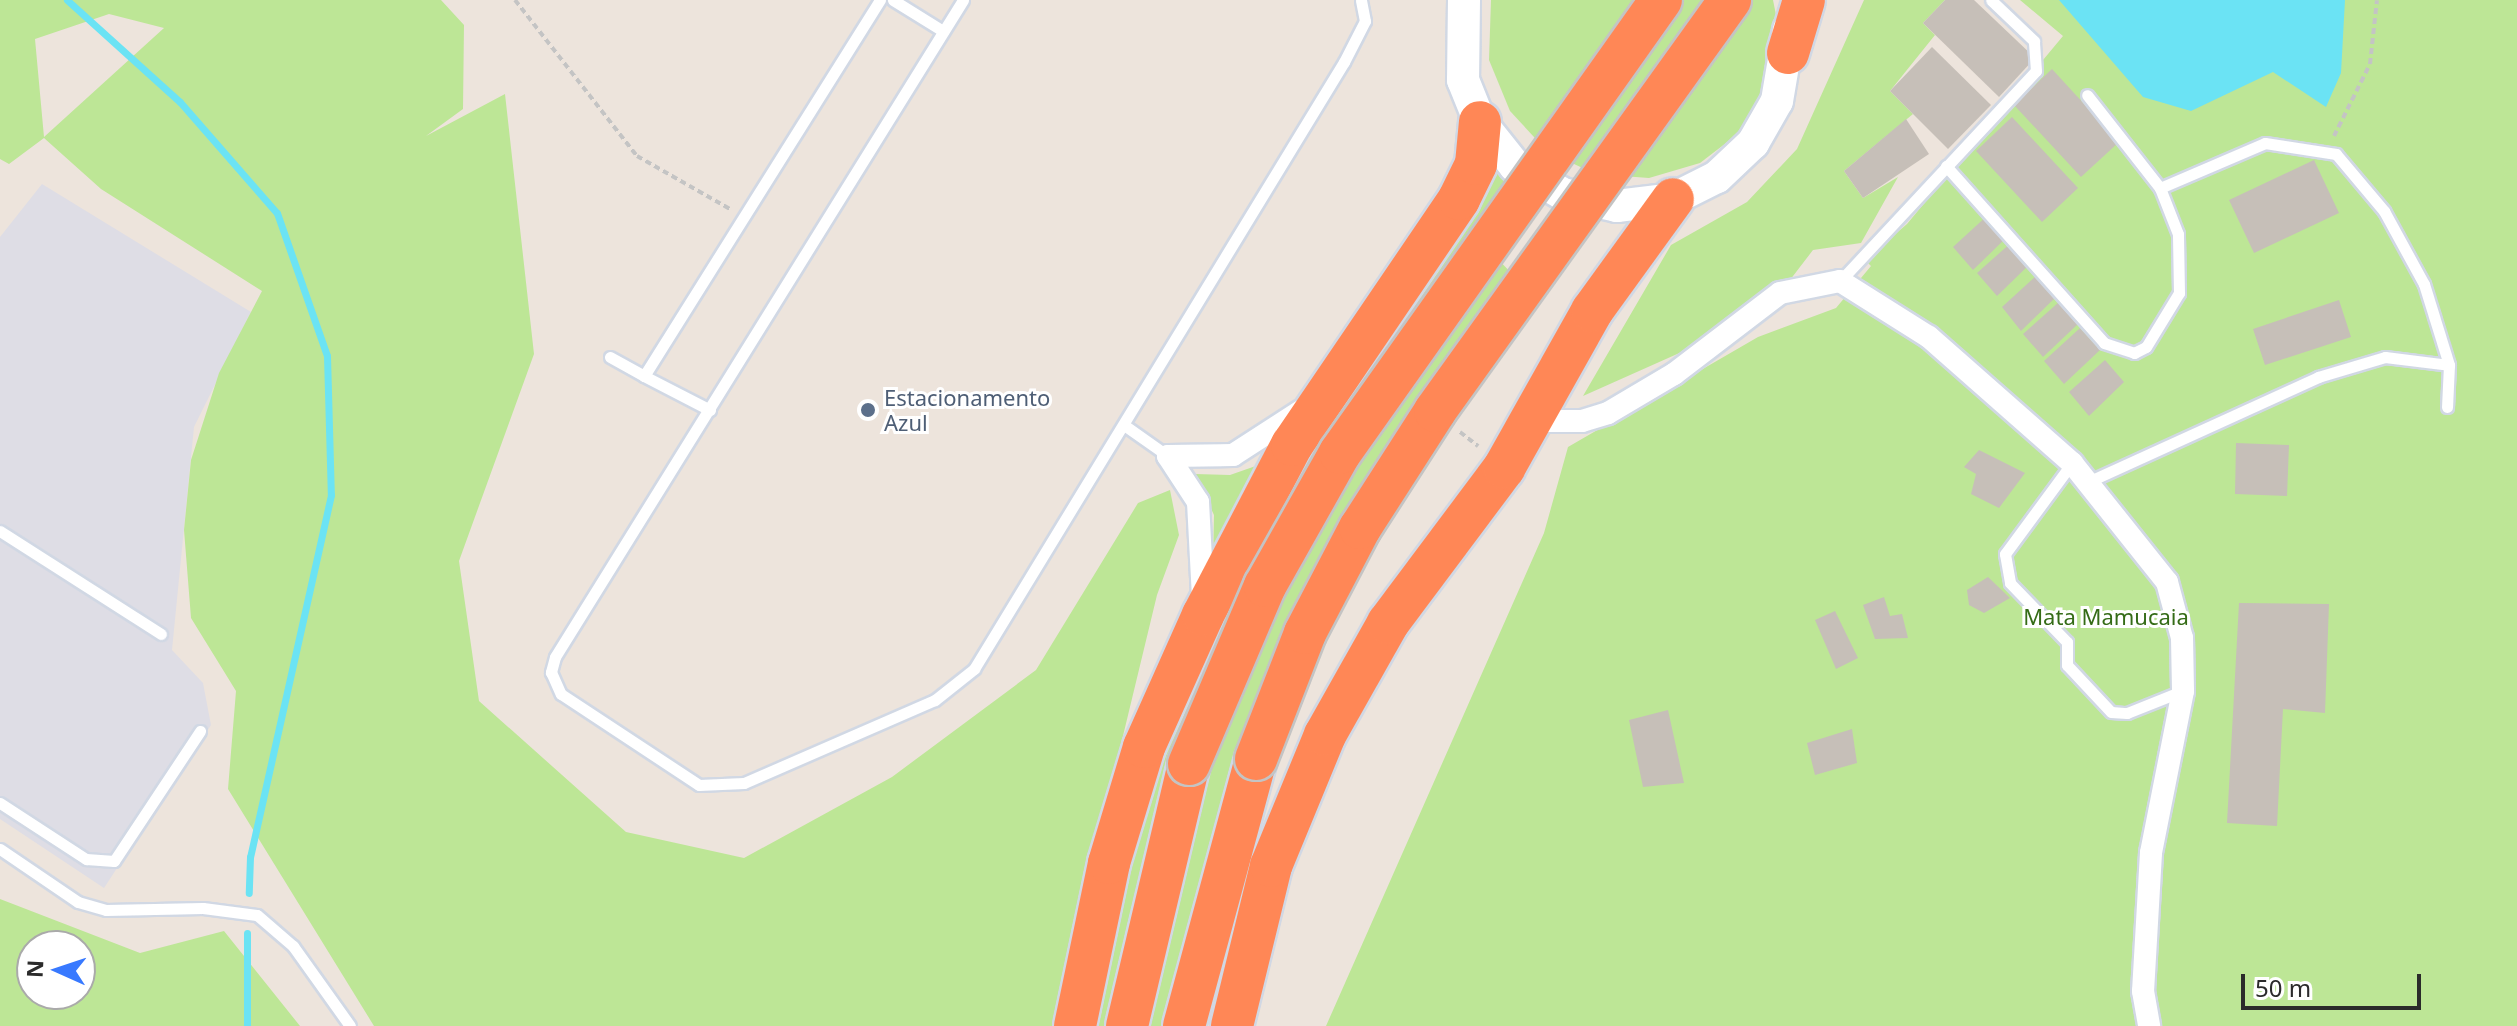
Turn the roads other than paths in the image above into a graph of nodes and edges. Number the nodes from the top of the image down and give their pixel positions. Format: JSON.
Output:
{"nodes":[{"id":1,"x":880,"y":0,"type":"edge"},
{"id":2,"x":893,"y":0,"type":"edge"},
{"id":3,"x":963,"y":0,"type":"edge"},
{"id":4,"x":1361,"y":0,"type":"edge"},
{"id":5,"x":1464,"y":0,"type":"edge"},
{"id":6,"x":1661,"y":0,"type":"edge"},
{"id":7,"x":1730,"y":0,"type":"edge"},
{"id":8,"x":1784,"y":0,"type":"edge"},
{"id":9,"x":1804,"y":0,"type":"edge"},
{"id":10,"x":1991,"y":0,"type":"edge"},
{"id":11,"x":943,"y":31,"type":"junction"},
{"id":12,"x":1788,"y":53,"type":"junction"},
{"id":13,"x":2087,"y":95,"type":"dead end"},
{"id":14,"x":1480,"y":122,"type":"junction"},
{"id":15,"x":1946,"y":166,"type":"junction"},
{"id":16,"x":2160,"y":188,"type":"junction"},
{"id":17,"x":1673,"y":199,"type":"junction"},
{"id":18,"x":1840,"y":281,"type":"junction"},
{"id":19,"x":610,"y":357,"type":"dead end"},
{"id":20,"x":2449,"y":365,"type":"junction"},
{"id":21,"x":644,"y":376,"type":"junction"},
{"id":22,"x":1325,"y":392,"type":"junction"},
{"id":23,"x":2447,"y":407,"type":"dead end"},
{"id":24,"x":710,"y":410,"type":"junction"},
{"id":25,"x":1531,"y":421,"type":"junction"},
{"id":26,"x":1124,"y":425,"type":"junction"},
{"id":27,"x":1168,"y":456,"type":"junction"},
{"id":28,"x":2072,"y":463,"type":"junction"},
{"id":29,"x":2090,"y":481,"type":"junction"},
{"id":30,"x":0,"y":531,"type":"edge"},
{"id":31,"x":1203,"y":615,"type":"junction"},
{"id":32,"x":161,"y":634,"type":"dead end"},
{"id":33,"x":2183,"y":691,"type":"junction"},
{"id":34,"x":200,"y":731,"type":"dead end"},
{"id":35,"x":0,"y":803,"type":"edge"},
{"id":36,"x":0,"y":849,"type":"edge"},
{"id":37,"x":350,"y":1026,"type":"edge"},
{"id":38,"x":1075,"y":1026,"type":"edge"},
{"id":39,"x":1127,"y":1026,"type":"edge"},
{"id":40,"x":1184,"y":1026,"type":"edge"},
{"id":41,"x":1232,"y":1026,"type":"edge"},
{"id":42,"x":2149,"y":1026,"type":"edge"}],
"edges":[{"from":1,"to":21,"type":"lane"},
{"from":2,"to":11,"type":"lane"},
{"from":3,"to":11,"type":"lane"},
{"from":4,"to":26,"type":"lane"},
{"from":5,"to":14,"type":"main road"},
{"from":6,"to":39,"type":"highway","bridge":true},
{"from":7,"to":40,"type":"highway","bridge":true},
{"from":8,"to":12,"type":"main road"},
{"from":9,"to":12,"type":"highway"},
{"from":10,"to":15,"type":"lane"},
{"from":11,"to":24,"type":"lane"},
{"from":12,"to":17,"type":"main road"},
{"from":13,"to":16,"type":"lane"},
{"from":14,"to":17,"type":"main road"},
{"from":14,"to":22,"type":"highway"},
{"from":15,"to":16,"type":"lane"},
{"from":15,"to":18,"type":"lane"},
{"from":16,"to":20,"type":"lane"},
{"from":17,"to":25,"type":"highway"},
{"from":18,"to":25,"type":"street"},
{"from":18,"to":28,"type":"street"},
{"from":19,"to":21,"type":"lane"},
{"from":20,"to":23,"type":"lane"},
{"from":20,"to":29,"type":"lane"},
{"from":21,"to":24,"type":"lane"},
{"from":22,"to":27,"type":"street"},
{"from":22,"to":31,"type":"highway"},
{"from":24,"to":26,"type":"lane"},
{"from":25,"to":41,"type":"highway"},
{"from":26,"to":27,"type":"lane"},
{"from":27,"to":31,"type":"street"},
{"from":28,"to":29,"type":"street"},
{"from":28,"to":33,"type":"lane"},
{"from":29,"to":33,"type":"street"},
{"from":30,"to":32,"type":"lane"},
{"from":31,"to":38,"type":"highway"},
{"from":33,"to":42,"type":"street"},
{"from":34,"to":35,"type":"lane"},
{"from":36,"to":37,"type":"lane"}]}
